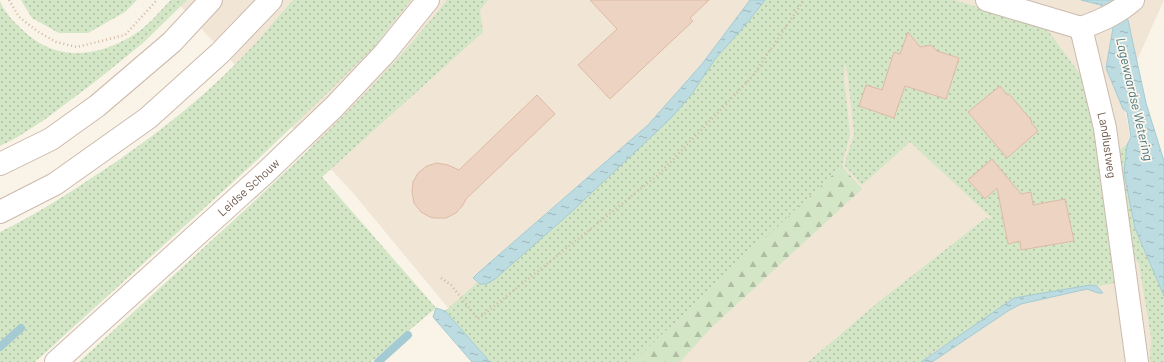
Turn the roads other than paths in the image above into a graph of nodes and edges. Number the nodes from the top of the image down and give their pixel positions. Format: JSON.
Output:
{"nodes":[{"id":1,"x":211,"y":0,"type":"edge"},
{"id":2,"x":271,"y":0,"type":"edge"},
{"id":3,"x":428,"y":0,"type":"edge"},
{"id":4,"x":987,"y":0,"type":"edge"},
{"id":5,"x":1129,"y":4,"type":"edge"},
{"id":6,"x":1081,"y":28,"type":"junction"},
{"id":7,"x":0,"y":164,"type":"edge"},
{"id":8,"x":0,"y":212,"type":"edge"},
{"id":9,"x":56,"y":362,"type":"edge"},
{"id":10,"x":1137,"y":362,"type":"edge"}],
"edges":[{"from":1,"to":7,"type":"street"},
{"from":2,"to":8,"type":"street"},
{"from":3,"to":9,"type":"street","name":"Leidse Schouw"},
{"from":4,"to":6,"type":"street"},
{"from":5,"to":6,"type":"street"},
{"from":6,"to":10,"type":"street","name":"Landlustweg"}]}
